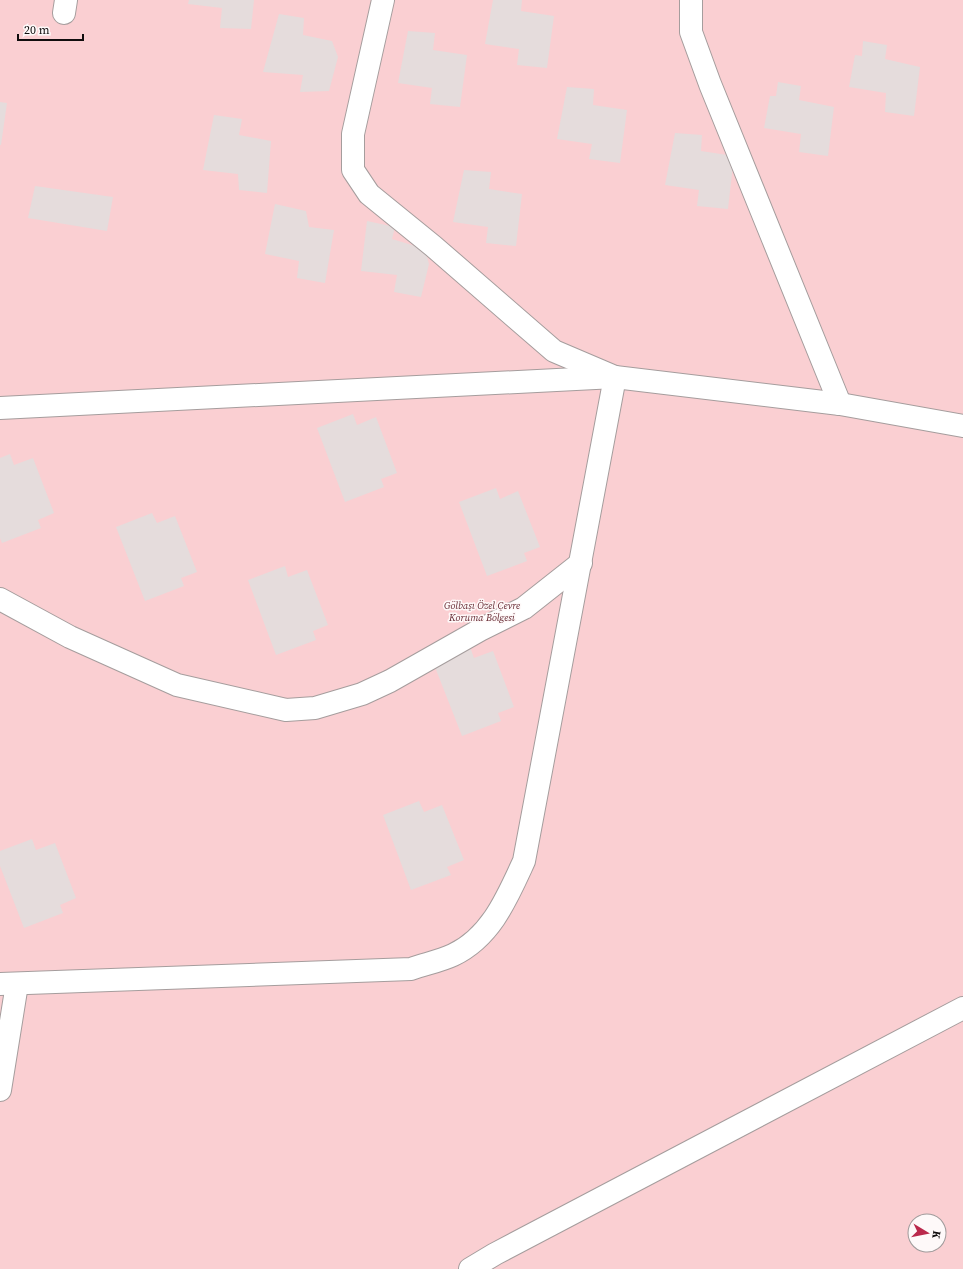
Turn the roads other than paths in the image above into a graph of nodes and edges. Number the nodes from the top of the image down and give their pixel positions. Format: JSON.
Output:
{"nodes":[{"id":1,"x":383,"y":0,"type":"edge"},
{"id":2,"x":691,"y":0,"type":"edge"},
{"id":3,"x":616,"y":377,"type":"junction"},
{"id":4,"x":840,"y":404,"type":"junction"},
{"id":5,"x":0,"y":408,"type":"edge"},
{"id":6,"x":963,"y":426,"type":"edge"},
{"id":7,"x":581,"y":563,"type":"junction"},
{"id":8,"x":0,"y":599,"type":"edge"},
{"id":9,"x":9,"y":984,"type":"edge"},
{"id":10,"x":963,"y":1008,"type":"edge"},
{"id":11,"x":0,"y":1090,"type":"edge"},
{"id":12,"x":470,"y":1269,"type":"edge"}],
"edges":[{"from":1,"to":3,"type":"street"},
{"from":2,"to":4,"type":"street"},
{"from":3,"to":4,"type":"street"},
{"from":3,"to":5,"type":"street"},
{"from":3,"to":7,"type":"street"},
{"from":4,"to":6,"type":"street"},
{"from":7,"to":8,"type":"street"},
{"from":7,"to":9,"type":"street"},
{"from":9,"to":11,"type":"street"},
{"from":10,"to":12,"type":"street"}]}
